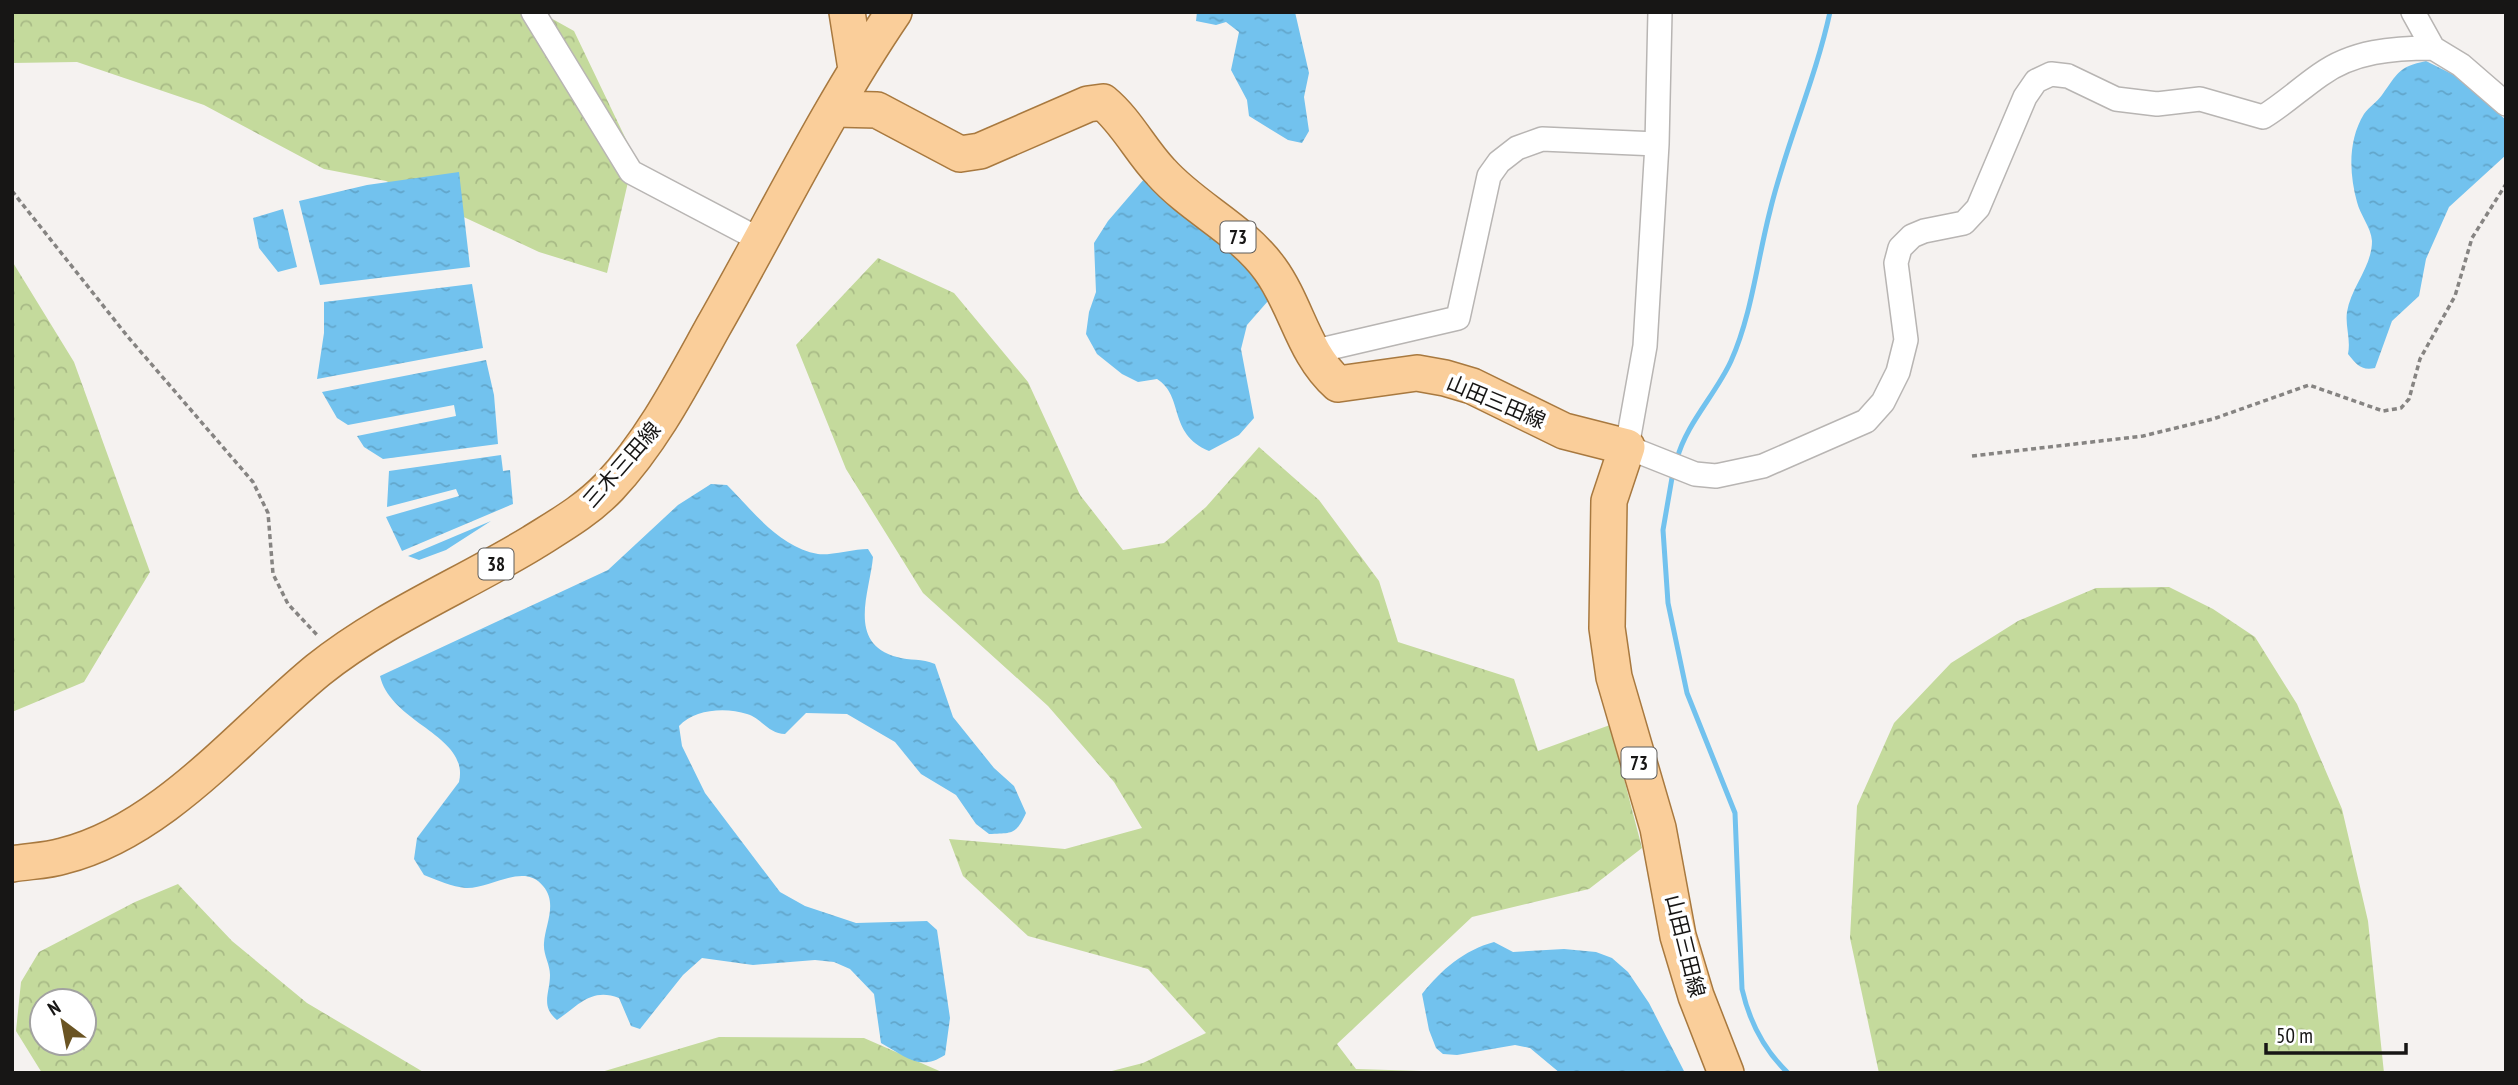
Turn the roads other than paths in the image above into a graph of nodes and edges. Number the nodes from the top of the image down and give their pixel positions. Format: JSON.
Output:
{"nodes":[{"id":1,"x":533,"y":12,"type":"edge"},
{"id":2,"x":847,"y":12,"type":"edge"},
{"id":3,"x":894,"y":12,"type":"edge"},
{"id":4,"x":1660,"y":12,"type":"edge"},
{"id":5,"x":2413,"y":12,"type":"edge"},
{"id":6,"x":2433,"y":48,"type":"junction"},
{"id":7,"x":856,"y":69,"type":"junction"},
{"id":8,"x":2506,"y":104,"type":"edge"},
{"id":9,"x":835,"y":109,"type":"junction"},
{"id":10,"x":1657,"y":144,"type":"junction"},
{"id":11,"x":762,"y":242,"type":"junction"},
{"id":12,"x":1312,"y":352,"type":"junction"},
{"id":13,"x":1627,"y":447,"type":"junction"},
{"id":14,"x":12,"y":864,"type":"edge"},
{"id":15,"x":1726,"y":1073,"type":"edge"}],
"edges":[{"from":1,"to":11,"type":"street"},
{"from":2,"to":7,"type":"main road"},
{"from":3,"to":7,"type":"main road","name":"三木三田線","number":"38"},
{"from":4,"to":10,"type":"street"},
{"from":5,"to":6,"type":"street"},
{"from":6,"to":8,"type":"street"},
{"from":6,"to":13,"type":"street"},
{"from":7,"to":9,"type":"main road","name":"三木三田線","number":"38"},
{"from":9,"to":11,"type":"main road","name":"三木三田線","number":"38"},
{"from":9,"to":12,"type":"main road","name":"山田三田線","number":"73"},
{"from":10,"to":12,"type":"street"},
{"from":10,"to":13,"type":"street"},
{"from":11,"to":14,"type":"main road","name":"三木三田線","number":"38"},
{"from":12,"to":13,"type":"main road","name":"山田三田線","number":"73"},
{"from":13,"to":15,"type":"main road","name":"山田三田線","number":"73"}]}
